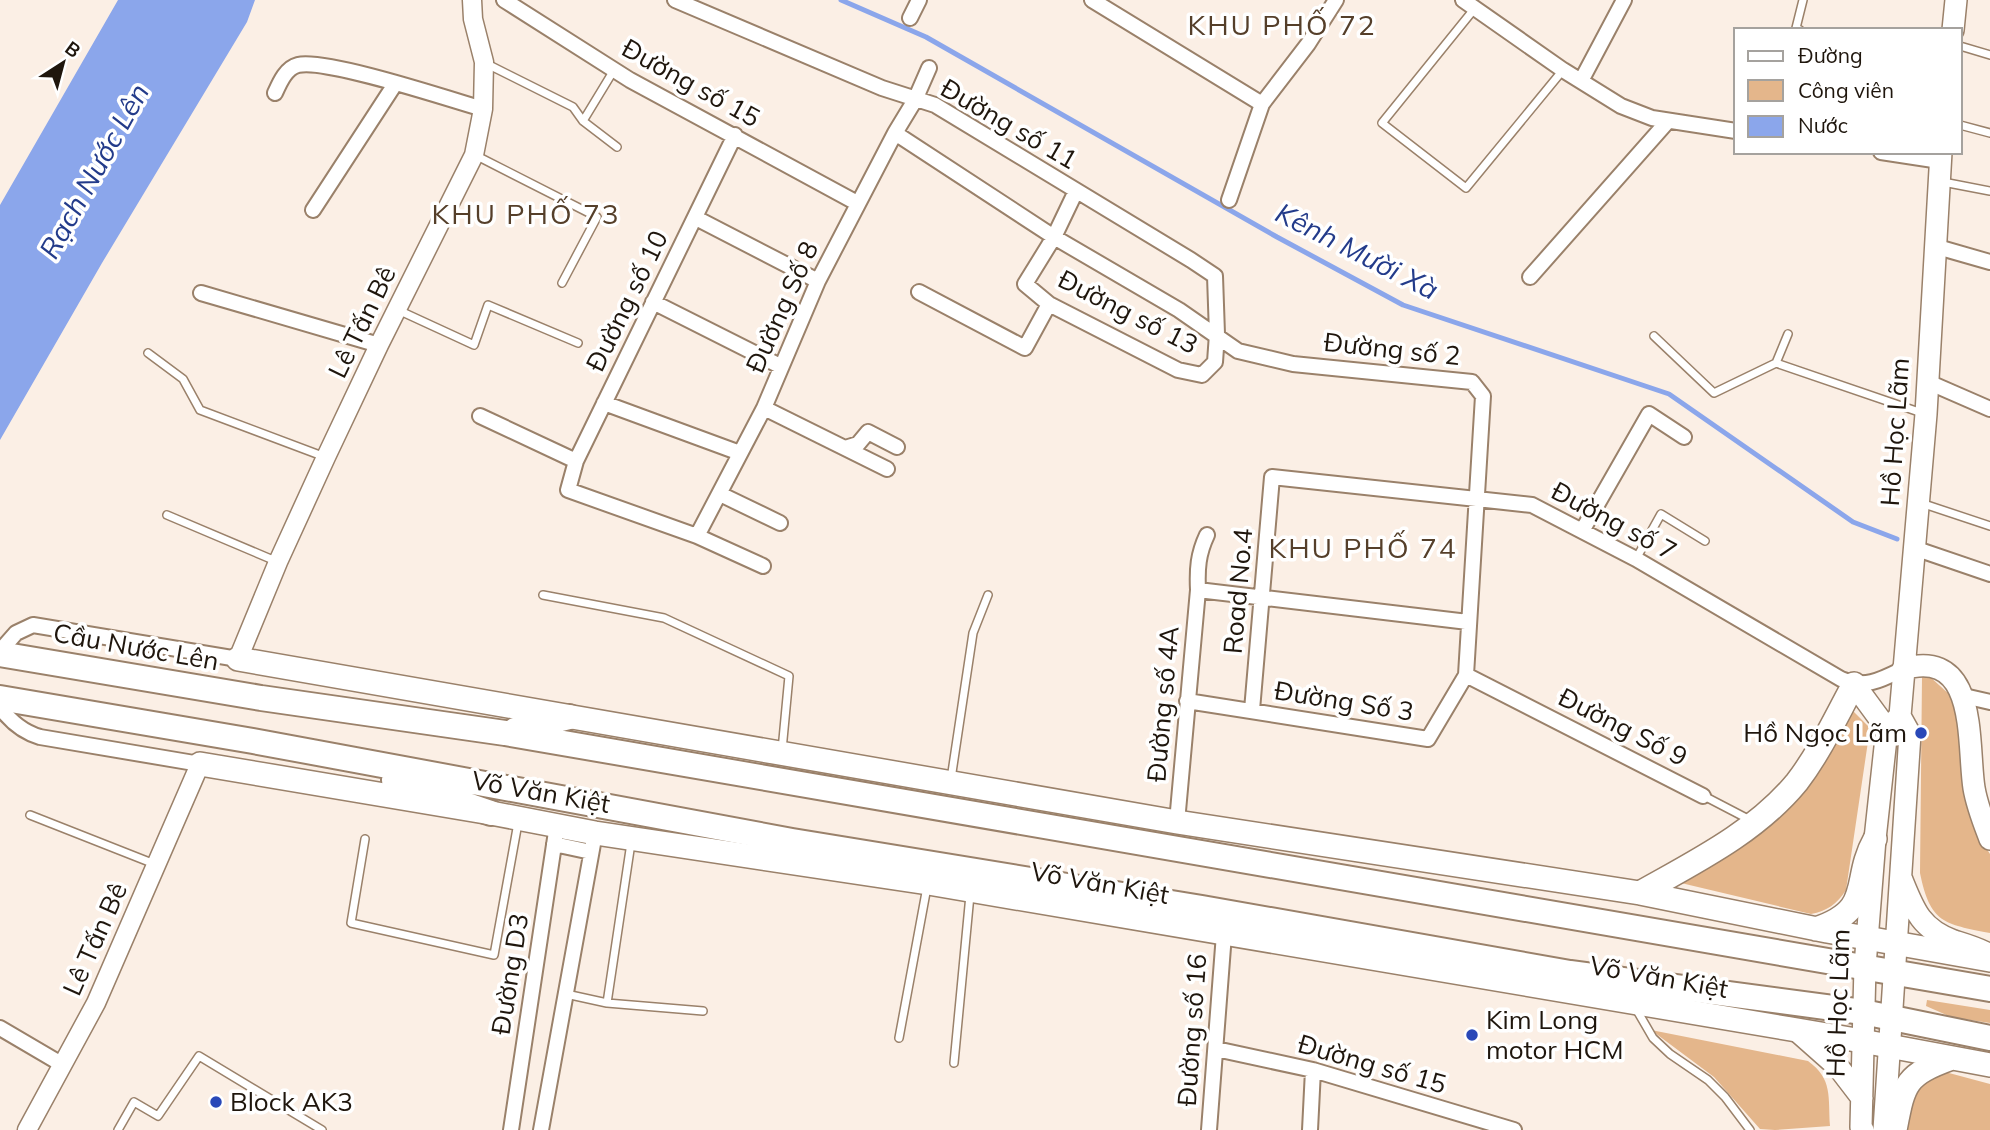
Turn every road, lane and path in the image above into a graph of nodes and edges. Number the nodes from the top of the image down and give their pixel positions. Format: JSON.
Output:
{"nodes":[{"id":1,"x":472,"y":0,"type":"edge"},
{"id":2,"x":504,"y":0,"type":"edge"},
{"id":3,"x":675,"y":0,"type":"edge"},
{"id":4,"x":919,"y":0,"type":"edge"},
{"id":5,"x":1092,"y":0,"type":"edge"},
{"id":6,"x":1336,"y":0,"type":"edge"},
{"id":7,"x":1624,"y":0,"type":"edge"},
{"id":8,"x":1803,"y":0,"type":"edge"},
{"id":9,"x":1956,"y":0,"type":"edge"},
{"id":10,"x":1468,"y":3,"type":"edge"},
{"id":11,"x":910,"y":18,"type":"dead end"},
{"id":12,"x":1796,"y":28,"type":"edge"},
{"id":13,"x":1953,"y":28,"type":"edge"},
{"id":14,"x":1962,"y":47,"type":"edge"},
{"id":15,"x":1990,"y":55,"type":"edge"},
{"id":16,"x":484,"y":62,"type":"junction"},
{"id":17,"x":929,"y":68,"type":"dead end"},
{"id":18,"x":614,"y":70,"type":"junction"},
{"id":19,"x":1563,"y":70,"type":"junction"},
{"id":20,"x":1581,"y":81,"type":"junction"},
{"id":21,"x":395,"y":84,"type":"junction"},
{"id":22,"x":275,"y":93,"type":"dead end"},
{"id":23,"x":915,"y":100,"type":"junction"},
{"id":24,"x":1262,"y":104,"type":"junction"},
{"id":25,"x":483,"y":109,"type":"junction"},
{"id":26,"x":583,"y":121,"type":"junction"},
{"id":27,"x":1668,"y":121,"type":"junction"},
{"id":28,"x":1962,"y":126,"type":"edge"},
{"id":29,"x":1734,"y":131,"type":"edge"},
{"id":30,"x":895,"y":133,"type":"junction"},
{"id":31,"x":1990,"y":133,"type":"edge"},
{"id":32,"x":735,"y":135,"type":"junction"},
{"id":33,"x":617,"y":147,"type":"dead end"},
{"id":34,"x":1890,"y":154,"type":"edge"},
{"id":35,"x":474,"y":155,"type":"junction"},
{"id":36,"x":1940,"y":165,"type":"edge"},
{"id":37,"x":1076,"y":191,"type":"junction"},
{"id":38,"x":1990,"y":191,"type":"edge"},
{"id":39,"x":1228,"y":200,"type":"dead end"},
{"id":40,"x":857,"y":203,"type":"junction"},
{"id":41,"x":313,"y":210,"type":"dead end"},
{"id":42,"x":696,"y":218,"type":"junction"},
{"id":43,"x":1054,"y":237,"type":"junction"},
{"id":44,"x":1934,"y":246,"type":"junction"},
{"id":45,"x":1990,"y":262,"type":"edge"},
{"id":46,"x":1530,"y":277,"type":"dead end"},
{"id":47,"x":818,"y":281,"type":"junction"},
{"id":48,"x":562,"y":283,"type":"dead end"},
{"id":49,"x":919,"y":292,"type":"dead end"},
{"id":50,"x":201,"y":293,"type":"dead end"},
{"id":51,"x":653,"y":302,"type":"junction"},
{"id":52,"x":1049,"y":304,"type":"junction"},
{"id":53,"x":398,"y":310,"type":"junction"},
{"id":54,"x":1217,"y":334,"type":"junction"},
{"id":55,"x":1788,"y":334,"type":"dead end"},
{"id":56,"x":1654,"y":336,"type":"dead end"},
{"id":57,"x":578,"y":343,"type":"dead end"},
{"id":58,"x":379,"y":345,"type":"junction"},
{"id":59,"x":148,"y":353,"type":"dead end"},
{"id":60,"x":1776,"y":363,"type":"junction"},
{"id":61,"x":780,"y":366,"type":"junction"},
{"id":62,"x":1928,"y":382,"type":"junction"},
{"id":63,"x":604,"y":403,"type":"junction"},
{"id":64,"x":764,"y":408,"type":"junction"},
{"id":65,"x":1990,"y":409,"type":"edge"},
{"id":66,"x":1926,"y":414,"type":"junction"},
{"id":67,"x":480,"y":416,"type":"dead end"},
{"id":68,"x":1684,"y":437,"type":"dead end"},
{"id":69,"x":897,"y":447,"type":"dead end"},
{"id":70,"x":845,"y":448,"type":"junction"},
{"id":71,"x":740,"y":453,"type":"junction"},
{"id":72,"x":326,"y":457,"type":"junction"},
{"id":73,"x":576,"y":461,"type":"junction"},
{"id":74,"x":887,"y":469,"type":"dead end"},
{"id":75,"x":1272,"y":477,"type":"joint"},
{"id":76,"x":720,"y":495,"type":"junction"},
{"id":77,"x":1478,"y":497,"type":"junction"},
{"id":78,"x":1919,"y":503,"type":"junction"},
{"id":79,"x":167,"y":515,"type":"dead end"},
{"id":80,"x":780,"y":523,"type":"dead end"},
{"id":81,"x":1990,"y":526,"type":"edge"},
{"id":82,"x":1582,"y":531,"type":"junction"},
{"id":83,"x":1207,"y":534,"type":"dead end"},
{"id":84,"x":696,"y":536,"type":"junction"},
{"id":85,"x":1705,"y":541,"type":"dead end"},
{"id":86,"x":1914,"y":548,"type":"junction"},
{"id":87,"x":1636,"y":559,"type":"junction"},
{"id":88,"x":278,"y":562,"type":"junction"},
{"id":89,"x":763,"y":566,"type":"dead end"},
{"id":90,"x":1990,"y":574,"type":"edge"},
{"id":91,"x":1198,"y":590,"type":"junction"},
{"id":92,"x":543,"y":594,"type":"dead end"},
{"id":93,"x":988,"y":595,"type":"dead end"},
{"id":94,"x":1263,"y":599,"type":"junction"},
{"id":95,"x":1468,"y":622,"type":"junction"},
{"id":96,"x":0,"y":652,"type":"edge"},
{"id":97,"x":238,"y":659,"type":"junction"},
{"id":98,"x":1903,"y":669,"type":"junction"},
{"id":99,"x":1466,"y":675,"type":"junction"},
{"id":100,"x":1854,"y":684,"type":"junction"},
{"id":101,"x":1964,"y":696,"type":"junction"},
{"id":102,"x":0,"y":698,"type":"edge"},
{"id":103,"x":261,"y":698,"type":"joint"},
{"id":104,"x":1187,"y":701,"type":"junction"},
{"id":105,"x":1990,"y":702,"type":"edge"},
{"id":106,"x":0,"y":707,"type":"edge"},
{"id":107,"x":1252,"y":710,"type":"junction"},
{"id":108,"x":569,"y":717,"type":"junction"},
{"id":109,"x":1894,"y":722,"type":"junction"},
{"id":110,"x":505,"y":733,"type":"junction"},
{"id":111,"x":1428,"y":739,"type":"joint"},
{"id":112,"x":307,"y":751,"type":"junction"},
{"id":113,"x":782,"y":755,"type":"junction"},
{"id":114,"x":200,"y":764,"type":"junction"},
{"id":115,"x":951,"y":783,"type":"junction"},
{"id":116,"x":1703,"y":796,"type":"joint"},
{"id":117,"x":491,"y":813,"type":"junction"},
{"id":118,"x":30,"y":815,"type":"dead end"},
{"id":119,"x":519,"y":818,"type":"junction"},
{"id":120,"x":1177,"y":822,"type":"junction"},
{"id":121,"x":1756,"y":823,"type":"junction"},
{"id":122,"x":556,"y":835,"type":"junction"},
{"id":123,"x":365,"y":839,"type":"dead end"},
{"id":124,"x":632,"y":839,"type":"junction"},
{"id":125,"x":1875,"y":839,"type":"junction"},
{"id":126,"x":1990,"y":839,"type":"edge"},
{"id":127,"x":593,"y":842,"type":"junction"},
{"id":128,"x":158,"y":865,"type":"junction"},
{"id":129,"x":1899,"y":872,"type":"junction"},
{"id":130,"x":928,"y":883,"type":"junction"},
{"id":131,"x":971,"y":891,"type":"junction"},
{"id":132,"x":1640,"y":893,"type":"junction"},
{"id":133,"x":1816,"y":929,"type":"junction"},
{"id":134,"x":1224,"y":934,"type":"junction"},
{"id":135,"x":1868,"y":938,"type":"junction"},
{"id":136,"x":1895,"y":943,"type":"junction"},
{"id":137,"x":1990,"y":958,"type":"edge"},
{"id":138,"x":1865,"y":966,"type":"junction"},
{"id":139,"x":1894,"y":971,"type":"junction"},
{"id":140,"x":1990,"y":989,"type":"edge"},
{"id":141,"x":566,"y":994,"type":"junction"},
{"id":142,"x":1632,"y":1002,"type":"junction"},
{"id":143,"x":607,"y":1003,"type":"junction"},
{"id":144,"x":703,"y":1011,"type":"dead end"},
{"id":145,"x":1863,"y":1012,"type":"junction"},
{"id":146,"x":1893,"y":1017,"type":"junction"},
{"id":147,"x":0,"y":1028,"type":"edge"},
{"id":148,"x":1796,"y":1030,"type":"junction"},
{"id":149,"x":899,"y":1038,"type":"dead end"},
{"id":150,"x":1990,"y":1038,"type":"edge"},
{"id":151,"x":1862,"y":1041,"type":"junction"},
{"id":152,"x":1889,"y":1046,"type":"junction"},
{"id":153,"x":1216,"y":1049,"type":"junction"},
{"id":154,"x":1952,"y":1058,"type":"junction"},
{"id":155,"x":954,"y":1063,"type":"dead end"},
{"id":156,"x":63,"y":1065,"type":"junction"},
{"id":157,"x":1990,"y":1065,"type":"edge"},
{"id":158,"x":1312,"y":1070,"type":"junction"},
{"id":159,"x":1862,"y":1098,"type":"junction"},
{"id":160,"x":27,"y":1130,"type":"edge"},
{"id":161,"x":118,"y":1130,"type":"edge"},
{"id":162,"x":322,"y":1130,"type":"edge"},
{"id":163,"x":510,"y":1130,"type":"edge"},
{"id":164,"x":541,"y":1130,"type":"edge"},
{"id":165,"x":1209,"y":1130,"type":"edge"},
{"id":166,"x":1310,"y":1130,"type":"edge"},
{"id":167,"x":1514,"y":1130,"type":"edge"},
{"id":168,"x":1750,"y":1130,"type":"edge"},
{"id":169,"x":1863,"y":1130,"type":"edge"},
{"id":170,"x":1884,"y":1130,"type":"edge"},
{"id":171,"x":1895,"y":1130,"type":"edge"}],
"edges":[{"from":1,"to":16,"type":"street","name":"Lê Tấn Bê"},
{"from":2,"to":18,"type":"street","name":"Đường số 15"},
{"from":3,"to":23,"type":"street","name":"Đường số 11"},
{"from":4,"to":11,"type":"street"},
{"from":5,"to":24,"type":"street"},
{"from":6,"to":24,"type":"street"},
{"from":7,"to":20,"type":"street"},
{"from":8,"to":12,"type":"lane"},
{"from":9,"to":13,"type":"main road"},
{"from":10,"to":19,"type":"street"},
{"from":10,"to":19,"type":"lane"},
{"from":14,"to":15,"type":"lane"},
{"from":16,"to":25,"type":"street","name":"Lê Tấn Bê"},
{"from":16,"to":26,"type":"lane"},
{"from":17,"to":23,"type":"street","name":"Đường Số 8"},
{"from":18,"to":26,"type":"lane"},
{"from":18,"to":32,"type":"street","name":"Đường số 15"},
{"from":19,"to":20,"type":"street"},
{"from":20,"to":27,"type":"street"},
{"from":21,"to":22,"type":"street"},
{"from":21,"to":25,"type":"street"},
{"from":21,"to":41,"type":"street"},
{"from":23,"to":30,"type":"street","name":"Đường Số 8"},
{"from":23,"to":37,"type":"street","name":"Đường số 11"},
{"from":24,"to":39,"type":"street"},
{"from":25,"to":35,"type":"street","name":"Lê Tấn Bê"},
{"from":26,"to":33,"type":"lane"},
{"from":27,"to":29,"type":"street"},
{"from":27,"to":46,"type":"street"},
{"from":28,"to":31,"type":"lane"},
{"from":30,"to":40,"type":"street","name":"Đường Số 8"},
{"from":30,"to":43,"type":"street","name":"Đường số 13"},
{"from":32,"to":40,"type":"street","name":"Đường số 15"},
{"from":32,"to":42,"type":"street","name":"Đường số 10"},
{"from":34,"to":36,"type":"street"},
{"from":35,"to":48,"type":"lane"},
{"from":35,"to":53,"type":"street","name":"Lê Tấn Bê"},
{"from":36,"to":38,"type":"lane"},
{"from":36,"to":44,"type":"main road","name":"Hồ Học Lãm"},
{"from":37,"to":43,"type":"street"},
{"from":37,"to":54,"type":"street","name":"Đường số 11"},
{"from":40,"to":47,"type":"street","name":"Đường Số 8"},
{"from":42,"to":47,"type":"street"},
{"from":42,"to":51,"type":"street","name":"Đường số 10"},
{"from":43,"to":52,"type":"street","name":"Đường số 13"},
{"from":43,"to":54,"type":"street","name":"Đường số 2"},
{"from":44,"to":45,"type":"street"},
{"from":44,"to":62,"type":"main road","name":"Hồ Học Lãm"},
{"from":47,"to":61,"type":"street","name":"Đường Số 8"},
{"from":49,"to":52,"type":"street"},
{"from":50,"to":58,"type":"street"},
{"from":51,"to":61,"type":"street"},
{"from":51,"to":63,"type":"street","name":"Đường số 10"},
{"from":52,"to":54,"type":"street","name":"Đường số 13"},
{"from":53,"to":57,"type":"lane"},
{"from":53,"to":58,"type":"street","name":"Lê Tấn Bê"},
{"from":54,"to":77,"type":"street","name":"Đường số 2"},
{"from":55,"to":60,"type":"lane"},
{"from":56,"to":60,"type":"lane"},
{"from":58,"to":72,"type":"street","name":"Lê Tấn Bê"},
{"from":59,"to":72,"type":"lane"},
{"from":60,"to":66,"type":"lane"},
{"from":61,"to":64,"type":"street","name":"Đường Số 8"},
{"from":62,"to":65,"type":"street"},
{"from":62,"to":66,"type":"main road","name":"Hồ Học Lãm"},
{"from":63,"to":71,"type":"street"},
{"from":63,"to":73,"type":"street","name":"Đường số 10"},
{"from":64,"to":70,"type":"street"},
{"from":64,"to":71,"type":"street","name":"Đường Số 8"},
{"from":66,"to":78,"type":"main road","name":"Hồ Học Lãm"},
{"from":67,"to":73,"type":"street"},
{"from":68,"to":82,"type":"street"},
{"from":69,"to":70,"type":"street"},
{"from":70,"to":74,"type":"street"},
{"from":71,"to":76,"type":"street","name":"Đường Số 8"},
{"from":72,"to":88,"type":"street","name":"Lê Tấn Bê"},
{"from":73,"to":84,"type":"street","name":"Đường số 10"},
{"from":75,"to":77,"type":"street","name":"Đường số 7"},
{"from":75,"to":94,"type":"street","name":"Road No.4"},
{"from":76,"to":80,"type":"street"},
{"from":76,"to":84,"type":"street","name":"Đường Số 8"},
{"from":77,"to":82,"type":"street","name":"Đường số 7"},
{"from":77,"to":95,"type":"street","name":"Đường số 2"},
{"from":78,"to":81,"type":"lane"},
{"from":78,"to":86,"type":"main road","name":"Hồ Học Lãm"},
{"from":79,"to":88,"type":"lane"},
{"from":82,"to":87,"type":"street","name":"Đường số 7"},
{"from":83,"to":91,"type":"street","name":"Đường số 4A"},
{"from":84,"to":89,"type":"street"},
{"from":85,"to":87,"type":"lane"},
{"from":86,"to":90,"type":"street"},
{"from":86,"to":98,"type":"main road","name":"Hồ Học Lãm"},
{"from":87,"to":100,"type":"street","name":"Đường số 7"},
{"from":88,"to":97,"type":"street","name":"Lê Tấn Bê"},
{"from":91,"to":94,"type":"street"},
{"from":91,"to":104,"type":"street","name":"Đường số 4A"},
{"from":92,"to":113,"type":"lane"},
{"from":93,"to":115,"type":"lane"},
{"from":94,"to":95,"type":"street"},
{"from":94,"to":107,"type":"street","name":"Road No.4"},
{"from":95,"to":99,"type":"street","name":"Đường số 2"},
{"from":96,"to":97,"type":"street"},
{"from":96,"to":103,"type":"highway","name":"Cầu Nước Lên"},
{"from":97,"to":108,"type":"main road"},
{"from":98,"to":100,"type":"street"},
{"from":98,"to":101,"type":"main road"},
{"from":98,"to":109,"type":"main road","name":"Hồ Học Lãm"},
{"from":99,"to":111,"type":"street","name":"Đường số 2"},
{"from":99,"to":116,"type":"street","name":"Đường Số 9"},
{"from":100,"to":109,"type":"main road"},
{"from":100,"to":121,"type":"main road"},
{"from":101,"to":105,"type":"street"},
{"from":101,"to":126,"type":"main road"},
{"from":102,"to":112,"type":"highway","name":"Võ Văn Kiệt"},
{"from":103,"to":110,"type":"highway","name":"Võ Văn Kiệt"},
{"from":104,"to":107,"type":"street","name":"Đường Số 3"},
{"from":104,"to":120,"type":"street","name":"Đường số 4A"},
{"from":106,"to":114,"type":"street"},
{"from":107,"to":111,"type":"street","name":"Đường Số 3"},
{"from":108,"to":110,"type":"highway"},
{"from":108,"to":113,"type":"main road"},
{"from":109,"to":125,"type":"main road","name":"Hồ Học Lãm"},
{"from":109,"to":129,"type":"main road","name":"Hồ Học Lãm"},
{"from":110,"to":138,"type":"highway","name":"Võ Văn Kiệt"},
{"from":112,"to":117,"type":"highway"},
{"from":112,"to":145,"type":"highway","name":"Võ Văn Kiệt"},
{"from":113,"to":115,"type":"main road"},
{"from":114,"to":117,"type":"main road","name":"Võ Văn Kiệt"},
{"from":114,"to":128,"type":"street","name":"Lê Tấn Bê"},
{"from":115,"to":120,"type":"main road"},
{"from":116,"to":121,"type":"lane","name":"Đường Số 9"},
{"from":117,"to":119,"type":"main road","name":"Võ Văn Kiệt"},
{"from":118,"to":128,"type":"lane"},
{"from":119,"to":122,"type":"main road","name":"Võ Văn Kiệt"},
{"from":119,"to":123,"type":"lane"},
{"from":120,"to":132,"type":"main road"},
{"from":121,"to":132,"type":"main road"},
{"from":122,"to":127,"type":"main road","name":"Võ Văn Kiệt"},
{"from":122,"to":163,"type":"street","name":"Đường D3"},
{"from":124,"to":127,"type":"main road","name":"Võ Văn Kiệt"},
{"from":124,"to":130,"type":"main road","name":"Võ Văn Kiệt"},
{"from":124,"to":143,"type":"lane"},
{"from":125,"to":133,"type":"main road"},
{"from":125,"to":135,"type":"main road","name":"Hồ Học Lãm"},
{"from":127,"to":141,"type":"street"},
{"from":128,"to":156,"type":"street","name":"Lê Tấn Bê"},
{"from":129,"to":136,"type":"main road","name":"Hồ Học Lãm"},
{"from":129,"to":137,"type":"main road"},
{"from":130,"to":131,"type":"main road","name":"Võ Văn Kiệt"},
{"from":130,"to":149,"type":"lane"},
{"from":131,"to":134,"type":"main road","name":"Võ Văn Kiệt"},
{"from":131,"to":155,"type":"lane"},
{"from":132,"to":133,"type":"main road"},
{"from":133,"to":135,"type":"main road"},
{"from":134,"to":142,"type":"main road","name":"Võ Văn Kiệt"},
{"from":134,"to":153,"type":"street","name":"Đường số 16"},
{"from":135,"to":136,"type":"main road"},
{"from":135,"to":138,"type":"main road","name":"Hồ Học Lãm"},
{"from":136,"to":137,"type":"main road"},
{"from":136,"to":139,"type":"main road","name":"Hồ Học Lãm"},
{"from":138,"to":139,"type":"highway","name":"Võ Văn Kiệt"},
{"from":138,"to":145,"type":"main road","name":"Hồ Học Lãm"},
{"from":139,"to":140,"type":"highway","name":"Võ Văn Kiệt"},
{"from":139,"to":146,"type":"main road","name":"Hồ Học Lãm"},
{"from":141,"to":143,"type":"lane"},
{"from":141,"to":164,"type":"street"},
{"from":142,"to":148,"type":"main road","name":"Võ Văn Kiệt"},
{"from":142,"to":168,"type":"lane"},
{"from":143,"to":144,"type":"lane"},
{"from":145,"to":146,"type":"highway","name":"Võ Văn Kiệt"},
{"from":145,"to":151,"type":"main road","name":"Hồ Học Lãm"},
{"from":146,"to":150,"type":"highway","name":"Võ Văn Kiệt"},
{"from":146,"to":152,"type":"main road","name":"Hồ Học Lãm"},
{"from":147,"to":156,"type":"street"},
{"from":148,"to":151,"type":"main road","name":"Võ Văn Kiệt"},
{"from":148,"to":159,"type":"main road"},
{"from":151,"to":152,"type":"main road","name":"Võ Văn Kiệt"},
{"from":151,"to":159,"type":"main road","name":"Hồ Học Lãm"},
{"from":152,"to":154,"type":"main road","name":"Võ Văn Kiệt"},
{"from":152,"to":170,"type":"main road","name":"Hồ Học Lãm"},
{"from":153,"to":158,"type":"street","name":"Đường số 15"},
{"from":153,"to":165,"type":"street","name":"Đường số 16"},
{"from":154,"to":157,"type":"main road","name":"Võ Văn Kiệt"},
{"from":154,"to":171,"type":"main road"},
{"from":156,"to":160,"type":"street","name":"Lê Tấn Bê"},
{"from":158,"to":166,"type":"street"},
{"from":158,"to":167,"type":"street","name":"Đường số 15"},
{"from":159,"to":169,"type":"main road","name":"Hồ Học Lãm"},
{"from":161,"to":162,"type":"lane"}]}
